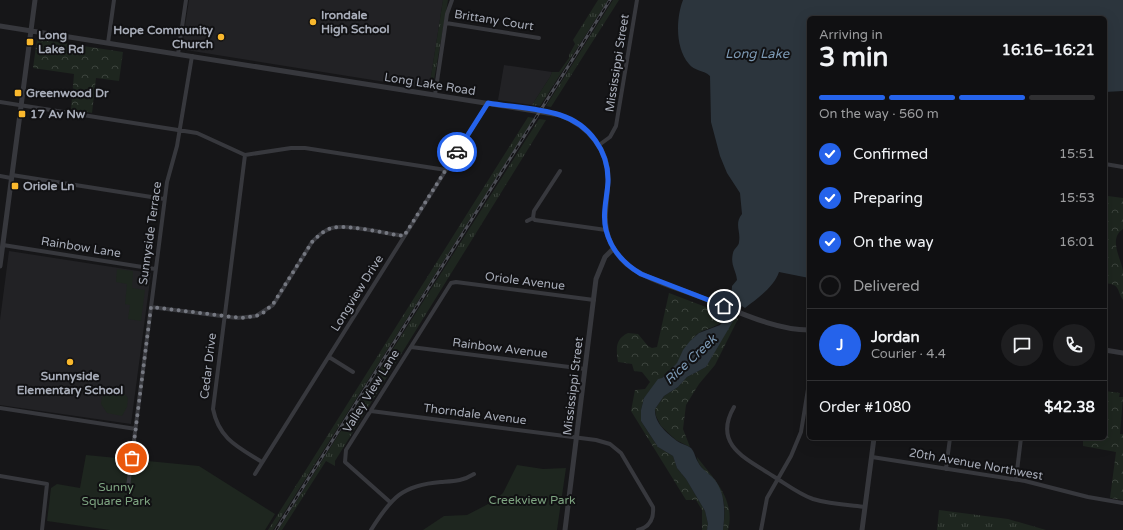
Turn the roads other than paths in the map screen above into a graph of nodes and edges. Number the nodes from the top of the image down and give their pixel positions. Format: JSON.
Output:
{"nodes":[{"id":1,"x":35,"y":0,"type":"edge"},
{"id":2,"x":114,"y":0,"type":"edge"},
{"id":3,"x":186,"y":0,"type":"edge"},
{"id":4,"x":452,"y":0,"type":"edge"},
{"id":5,"x":637,"y":0,"type":"edge"},
{"id":6,"x":446,"y":23,"type":"junction"},
{"id":7,"x":0,"y":26,"type":"edge"},
{"id":8,"x":30,"y":31,"type":"junction"},
{"id":9,"x":539,"y":38,"type":"dead end"},
{"id":10,"x":108,"y":43,"type":"junction"},
{"id":11,"x":178,"y":54,"type":"junction"},
{"id":12,"x":192,"y":56,"type":"junction"},
{"id":13,"x":435,"y":95,"type":"junction"},
{"id":14,"x":0,"y":102,"type":"edge"},
{"id":15,"x":488,"y":103,"type":"junction"},
{"id":16,"x":21,"y":105,"type":"junction"},
{"id":17,"x":180,"y":130,"type":"junction"},
{"id":18,"x":599,"y":145,"type":"junction"},
{"id":19,"x":245,"y":155,"type":"junction"},
{"id":20,"x":1107,"y":164,"type":"edge"},
{"id":21,"x":1123,"y":167,"type":"edge"},
{"id":22,"x":446,"y":170,"type":"junction"},
{"id":23,"x":560,"y":171,"type":"dead end"},
{"id":24,"x":0,"y":176,"type":"edge"},
{"id":25,"x":11,"y":176,"type":"junction"},
{"id":26,"x":164,"y":199,"type":"junction"},
{"id":27,"x":533,"y":218,"type":"junction"},
{"id":28,"x":527,"y":221,"type":"dead end"},
{"id":29,"x":606,"y":230,"type":"junction"},
{"id":30,"x":404,"y":236,"type":"junction"},
{"id":31,"x":3,"y":245,"type":"junction"},
{"id":32,"x":613,"y":249,"type":"junction"},
{"id":33,"x":1,"y":251,"type":"edge"},
{"id":34,"x":0,"y":266,"type":"edge"},
{"id":35,"x":155,"y":269,"type":"junction"},
{"id":36,"x":453,"y":282,"type":"joint"},
{"id":37,"x":594,"y":300,"type":"junction"},
{"id":38,"x":151,"y":307,"type":"junction"},
{"id":39,"x":224,"y":316,"type":"junction"},
{"id":40,"x":807,"y":330,"type":"edge"},
{"id":41,"x":411,"y":347,"type":"junction"},
{"id":42,"x":1107,"y":350,"type":"edge"},
{"id":43,"x":1123,"y":353,"type":"edge"},
{"id":44,"x":329,"y":357,"type":"junction"},
{"id":45,"x":585,"y":369,"type":"junction"},
{"id":46,"x":353,"y":372,"type":"dead end"},
{"id":47,"x":807,"y":398,"type":"edge"},
{"id":48,"x":734,"y":407,"type":"dead end"},
{"id":49,"x":0,"y":408,"type":"edge"},
{"id":50,"x":371,"y":411,"type":"junction"},
{"id":51,"x":136,"y":429,"type":"junction"},
{"id":52,"x":576,"y":438,"type":"junction"},
{"id":53,"x":874,"y":440,"type":"edge"},
{"id":54,"x":950,"y":440,"type":"edge"},
{"id":55,"x":1021,"y":440,"type":"edge"},
{"id":56,"x":872,"y":457,"type":"junction"},
{"id":57,"x":262,"y":462,"type":"junction"},
{"id":58,"x":946,"y":469,"type":"junction"},
{"id":59,"x":255,"y":474,"type":"dead end"},
{"id":60,"x":474,"y":474,"type":"dead end"},
{"id":61,"x":0,"y":476,"type":"edge"},
{"id":62,"x":778,"y":478,"type":"junction"},
{"id":63,"x":1016,"y":479,"type":"junction"},
{"id":64,"x":128,"y":487,"type":"dead end"},
{"id":65,"x":390,"y":502,"type":"junction"},
{"id":66,"x":1123,"y":503,"type":"edge"},
{"id":67,"x":865,"y":507,"type":"junction"},
{"id":68,"x":42,"y":530,"type":"edge"},
{"id":69,"x":371,"y":530,"type":"edge"},
{"id":70,"x":565,"y":530,"type":"edge"},
{"id":71,"x":638,"y":530,"type":"edge"},
{"id":72,"x":761,"y":530,"type":"edge"},
{"id":73,"x":862,"y":530,"type":"edge"}],
"edges":[{"from":1,"to":8,"type":"street"},
{"from":2,"to":10,"type":"street"},
{"from":3,"to":11,"type":"street"},
{"from":4,"to":6,"type":"street"},
{"from":5,"to":18,"type":"street","name":"Mississippi Street"},
{"from":6,"to":9,"type":"street","name":"Brittany Court"},
{"from":6,"to":13,"type":"street"},
{"from":7,"to":8,"type":"street","name":"Long Lake Road"},
{"from":8,"to":10,"type":"street","name":"Long Lake Road"},
{"from":8,"to":16,"type":"street"},
{"from":10,"to":11,"type":"street","name":"Long Lake Road"},
{"from":11,"to":12,"type":"street","name":"Long Lake Road"},
{"from":12,"to":13,"type":"street","name":"Long Lake Road"},
{"from":12,"to":17,"type":"street","name":"Sunnyside Terrace"},
{"from":13,"to":15,"type":"street","name":"Long Lake Road"},
{"from":14,"to":16,"type":"street"},
{"from":15,"to":18,"type":"street","name":"Long Lake Road"},
{"from":15,"to":22,"type":"street","name":"Longview Drive"},
{"from":16,"to":17,"type":"street"},
{"from":16,"to":25,"type":"street"},
{"from":17,"to":19,"type":"street"},
{"from":17,"to":26,"type":"street","name":"Sunnyside Terrace"},
{"from":18,"to":29,"type":"street","name":"Long Lake Road"},
{"from":19,"to":22,"type":"street"},
{"from":19,"to":39,"type":"street","name":"Cedar Drive"},
{"from":20,"to":21,"type":"street"},
{"from":22,"to":30,"type":"street","name":"Longview Drive"},
{"from":23,"to":27,"type":"street"},
{"from":24,"to":25,"type":"street"},
{"from":25,"to":26,"type":"street"},
{"from":25,"to":31,"type":"street"},
{"from":26,"to":35,"type":"street","name":"Sunnyside Terrace"},
{"from":27,"to":28,"type":"street"},
{"from":27,"to":29,"type":"street"},
{"from":29,"to":32,"type":"street","name":"Long Lake Road"},
{"from":30,"to":39,"type":"street"},
{"from":30,"to":44,"type":"street","name":"Longview Drive"},
{"from":31,"to":33,"type":"street"},
{"from":31,"to":35,"type":"street","name":"Rainbow Lane"},
{"from":32,"to":37,"type":"street","name":"Mississippi Street"},
{"from":32,"to":40,"type":"street","name":"Long Lake Road"},
{"from":33,"to":34,"type":"street"},
{"from":35,"to":38,"type":"street","name":"Sunnyside Terrace"},
{"from":36,"to":37,"type":"street","name":"Oriole Avenue"},
{"from":36,"to":41,"type":"street","name":"Valley View Lane"},
{"from":37,"to":45,"type":"street","name":"Mississippi Street"},
{"from":38,"to":39,"type":"street"},
{"from":38,"to":51,"type":"street","name":"Sunnyside Terrace"},
{"from":39,"to":57,"type":"street","name":"Cedar Drive"},
{"from":41,"to":45,"type":"street","name":"Rainbow Avenue"},
{"from":41,"to":50,"type":"street","name":"Valley View Lane"},
{"from":42,"to":43,"type":"street"},
{"from":44,"to":46,"type":"street"},
{"from":44,"to":57,"type":"street","name":"Longview Drive"},
{"from":45,"to":52,"type":"street","name":"Mississippi Street"},
{"from":47,"to":62,"type":"street"},
{"from":48,"to":62,"type":"street"},
{"from":49,"to":51,"type":"street"},
{"from":50,"to":52,"type":"street","name":"Thorndale Avenue"},
{"from":50,"to":65,"type":"street","name":"Valley View Lane"},
{"from":51,"to":64,"type":"street","name":"Sunnyside Terrace"},
{"from":52,"to":70,"type":"street","name":"Mississippi Street"},
{"from":52,"to":71,"type":"street","name":"Thorndale Avenue"},
{"from":53,"to":56,"type":"street"},
{"from":54,"to":58,"type":"street"},
{"from":55,"to":63,"type":"street"},
{"from":56,"to":58,"type":"street","name":"20th Avenue Northwest"},
{"from":56,"to":67,"type":"street"},
{"from":57,"to":59,"type":"street","name":"Longview Drive"},
{"from":58,"to":63,"type":"street","name":"20th Avenue Northwest"},
{"from":60,"to":65,"type":"street"},
{"from":61,"to":68,"type":"street"},
{"from":62,"to":67,"type":"street"},
{"from":62,"to":72,"type":"street"},
{"from":63,"to":66,"type":"street","name":"20th Avenue Northwest"},
{"from":65,"to":69,"type":"street"},
{"from":67,"to":73,"type":"street"}]}
